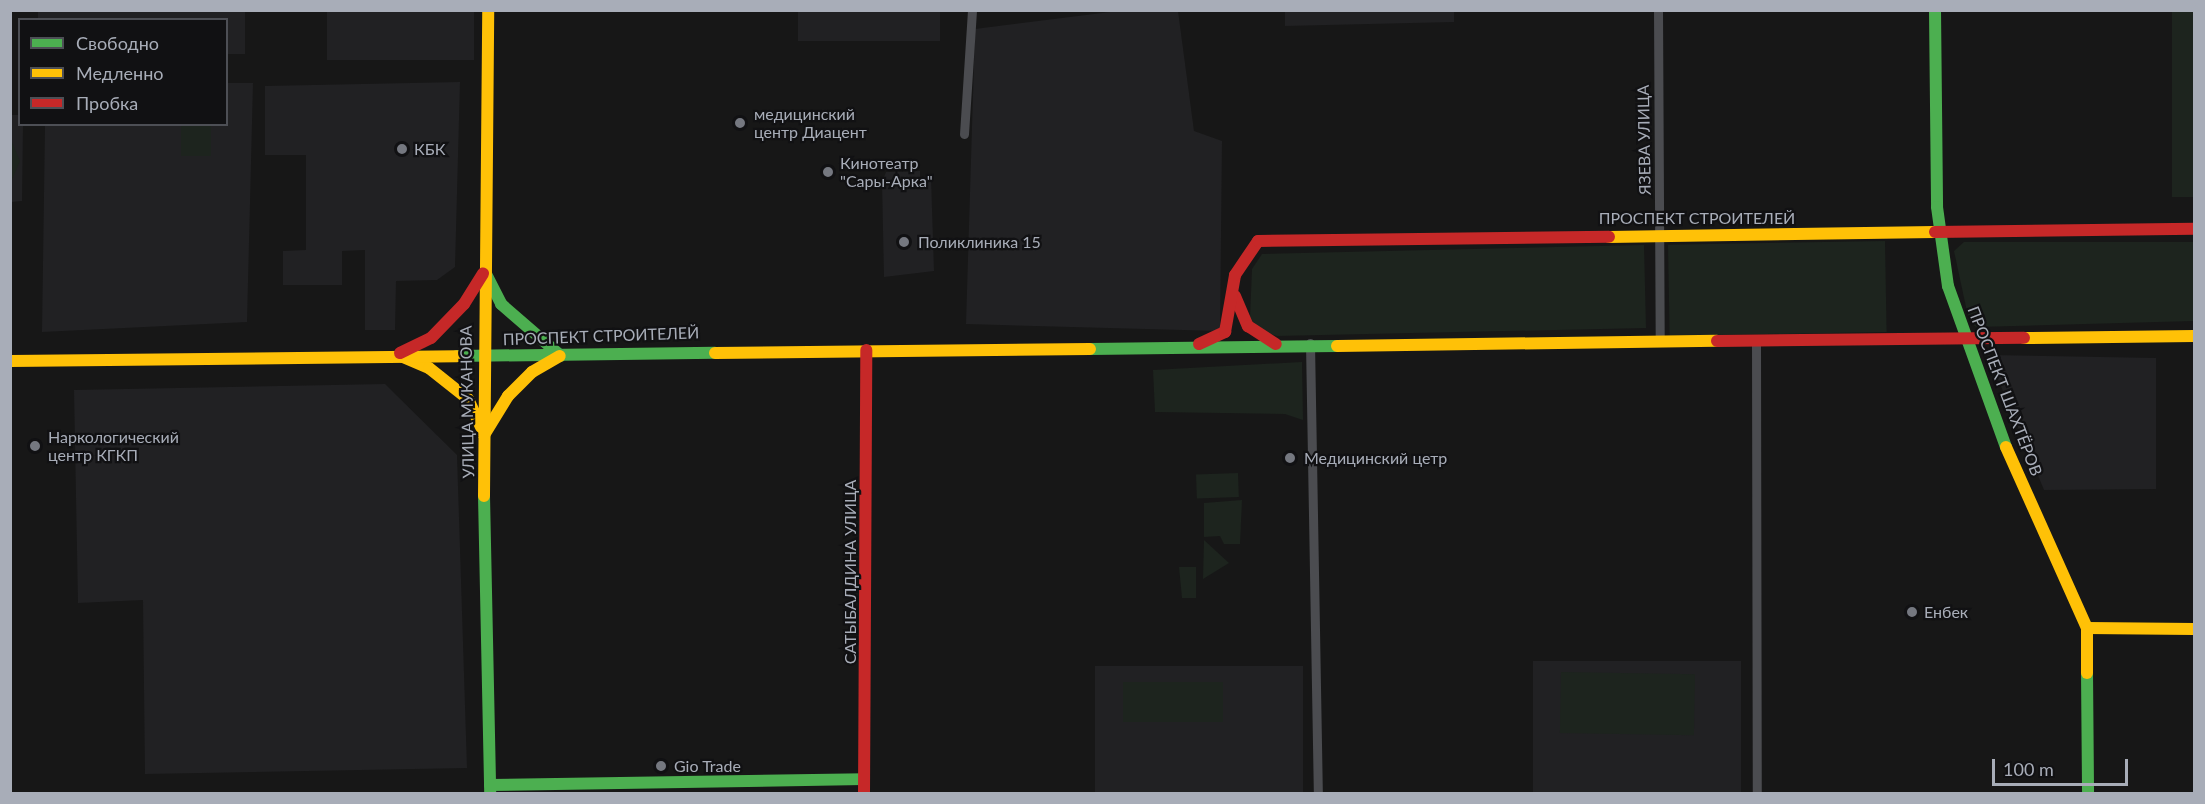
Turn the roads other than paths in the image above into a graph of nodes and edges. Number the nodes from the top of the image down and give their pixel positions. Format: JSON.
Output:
{"nodes":[{"id":1,"x":488,"y":10,"type":"edge"},
{"id":2,"x":972,"y":10,"type":"edge"},
{"id":3,"x":1658,"y":10,"type":"edge"},
{"id":4,"x":1935,"y":10,"type":"edge"},
{"id":5,"x":964,"y":134,"type":"dead end"},
{"id":6,"x":2194,"y":229,"type":"edge"},
{"id":7,"x":1939,"y":233,"type":"junction"},
{"id":8,"x":1659,"y":234,"type":"junction"},
{"id":9,"x":484,"y":272,"type":"junction"},
{"id":10,"x":1234,"y":292,"type":"junction"},
{"id":11,"x":2194,"y":336,"type":"edge"},
{"id":12,"x":1964,"y":338,"type":"junction"},
{"id":13,"x":1756,"y":341,"type":"junction"},
{"id":14,"x":1660,"y":342,"type":"junction"},
{"id":15,"x":1310,"y":343,"type":"junction"},
{"id":16,"x":1277,"y":345,"type":"junction"},
{"id":17,"x":1192,"y":347,"type":"junction"},
{"id":18,"x":866,"y":350,"type":"junction"},
{"id":19,"x":397,"y":354,"type":"junction"},
{"id":20,"x":481,"y":356,"type":"junction"},
{"id":21,"x":561,"y":356,"type":"junction"},
{"id":22,"x":10,"y":361,"type":"edge"},
{"id":23,"x":484,"y":435,"type":"junction"},
{"id":24,"x":2086,"y":628,"type":"junction"},
{"id":25,"x":2194,"y":629,"type":"edge"},
{"id":26,"x":864,"y":779,"type":"junction"},
{"id":27,"x":490,"y":789,"type":"edge"},
{"id":28,"x":864,"y":794,"type":"edge"},
{"id":29,"x":1318,"y":794,"type":"edge"},
{"id":30,"x":1757,"y":794,"type":"edge"},
{"id":31,"x":2088,"y":794,"type":"edge"}],
"edges":[{"from":1,"to":9,"type":"main road","name":"УЛИЦА МУКАНОВА"},
{"from":2,"to":5,"type":"street"},
{"from":3,"to":8,"type":"street","name":"ЯЗЕВА УЛИЦА"},
{"from":4,"to":7,"type":"main road","name":"ПРОСПЕКТ ШАХТЁРОВ"},
{"from":6,"to":7,"type":"main road","name":"ПРОСПЕКТ СТРОИТЕЛЕЙ"},
{"from":7,"to":8,"type":"main road","name":"ПРОСПЕКТ СТРОИТЕЛЕЙ"},
{"from":7,"to":12,"type":"main road","name":"ПРОСПЕКТ ШАХТЁРОВ"},
{"from":8,"to":10,"type":"main road","name":"ПРОСПЕКТ СТРОИТЕЛЕЙ"},
{"from":8,"to":14,"type":"street","name":"ЯЗЕВА УЛИЦА"},
{"from":9,"to":19,"type":"main road"},
{"from":9,"to":20,"type":"main road","name":"УЛИЦА МУКАНОВА"},
{"from":9,"to":21,"type":"main road"},
{"from":10,"to":16,"type":"main road"},
{"from":10,"to":17,"type":"main road","name":"ПРОСПЕКТ СТРОИТЕЛЕЙ"},
{"from":11,"to":12,"type":"main road","name":"ПРОСПЕКТ СТРОИТЕЛЕЙ"},
{"from":12,"to":13,"type":"main road","name":"ПРОСПЕКТ СТРОИТЕЛЕЙ"},
{"from":12,"to":24,"type":"main road","name":"ПРОСПЕКТ ШАХТЁРОВ"},
{"from":13,"to":14,"type":"main road","name":"ПРОСПЕКТ СТРОИТЕЛЕЙ"},
{"from":13,"to":30,"type":"street"},
{"from":14,"to":15,"type":"main road","name":"ПРОСПЕКТ СТРОИТЕЛЕЙ"},
{"from":15,"to":16,"type":"main road","name":"ПРОСПЕКТ СТРОИТЕЛЕЙ"},
{"from":15,"to":29,"type":"street"},
{"from":16,"to":17,"type":"main road","name":"ПРОСПЕКТ СТРОИТЕЛЕЙ"},
{"from":17,"to":18,"type":"main road","name":"ПРОСПЕКТ СТРОИТЕЛЕЙ"},
{"from":18,"to":21,"type":"main road","name":"ПРОСПЕКТ СТРОИТЕЛЕЙ"},
{"from":18,"to":26,"type":"main road","name":"САТЫБАЛДИНА УЛИЦА"},
{"from":19,"to":20,"type":"main road","name":"ПРОСПЕКТ СТРОИТЕЛЕЙ"},
{"from":19,"to":22,"type":"main road","name":"ПРОСПЕКТ СТРОИТЕЛЕЙ"},
{"from":19,"to":23,"type":"main road"},
{"from":20,"to":21,"type":"main road","name":"ПРОСПЕКТ СТРОИТЕЛЕЙ"},
{"from":20,"to":23,"type":"main road","name":"УЛИЦА МУКАНОВА"},
{"from":21,"to":23,"type":"main road"},
{"from":23,"to":27,"type":"main road","name":"УЛИЦА МУКАНОВА"},
{"from":24,"to":25,"type":"main road"},
{"from":24,"to":31,"type":"main road","name":"ПРОСПЕКТ ШАХТЁРОВ"},
{"from":26,"to":27,"type":"main road"},
{"from":26,"to":28,"type":"main road","name":"САТЫБАЛДИНА УЛИЦА"}]}
